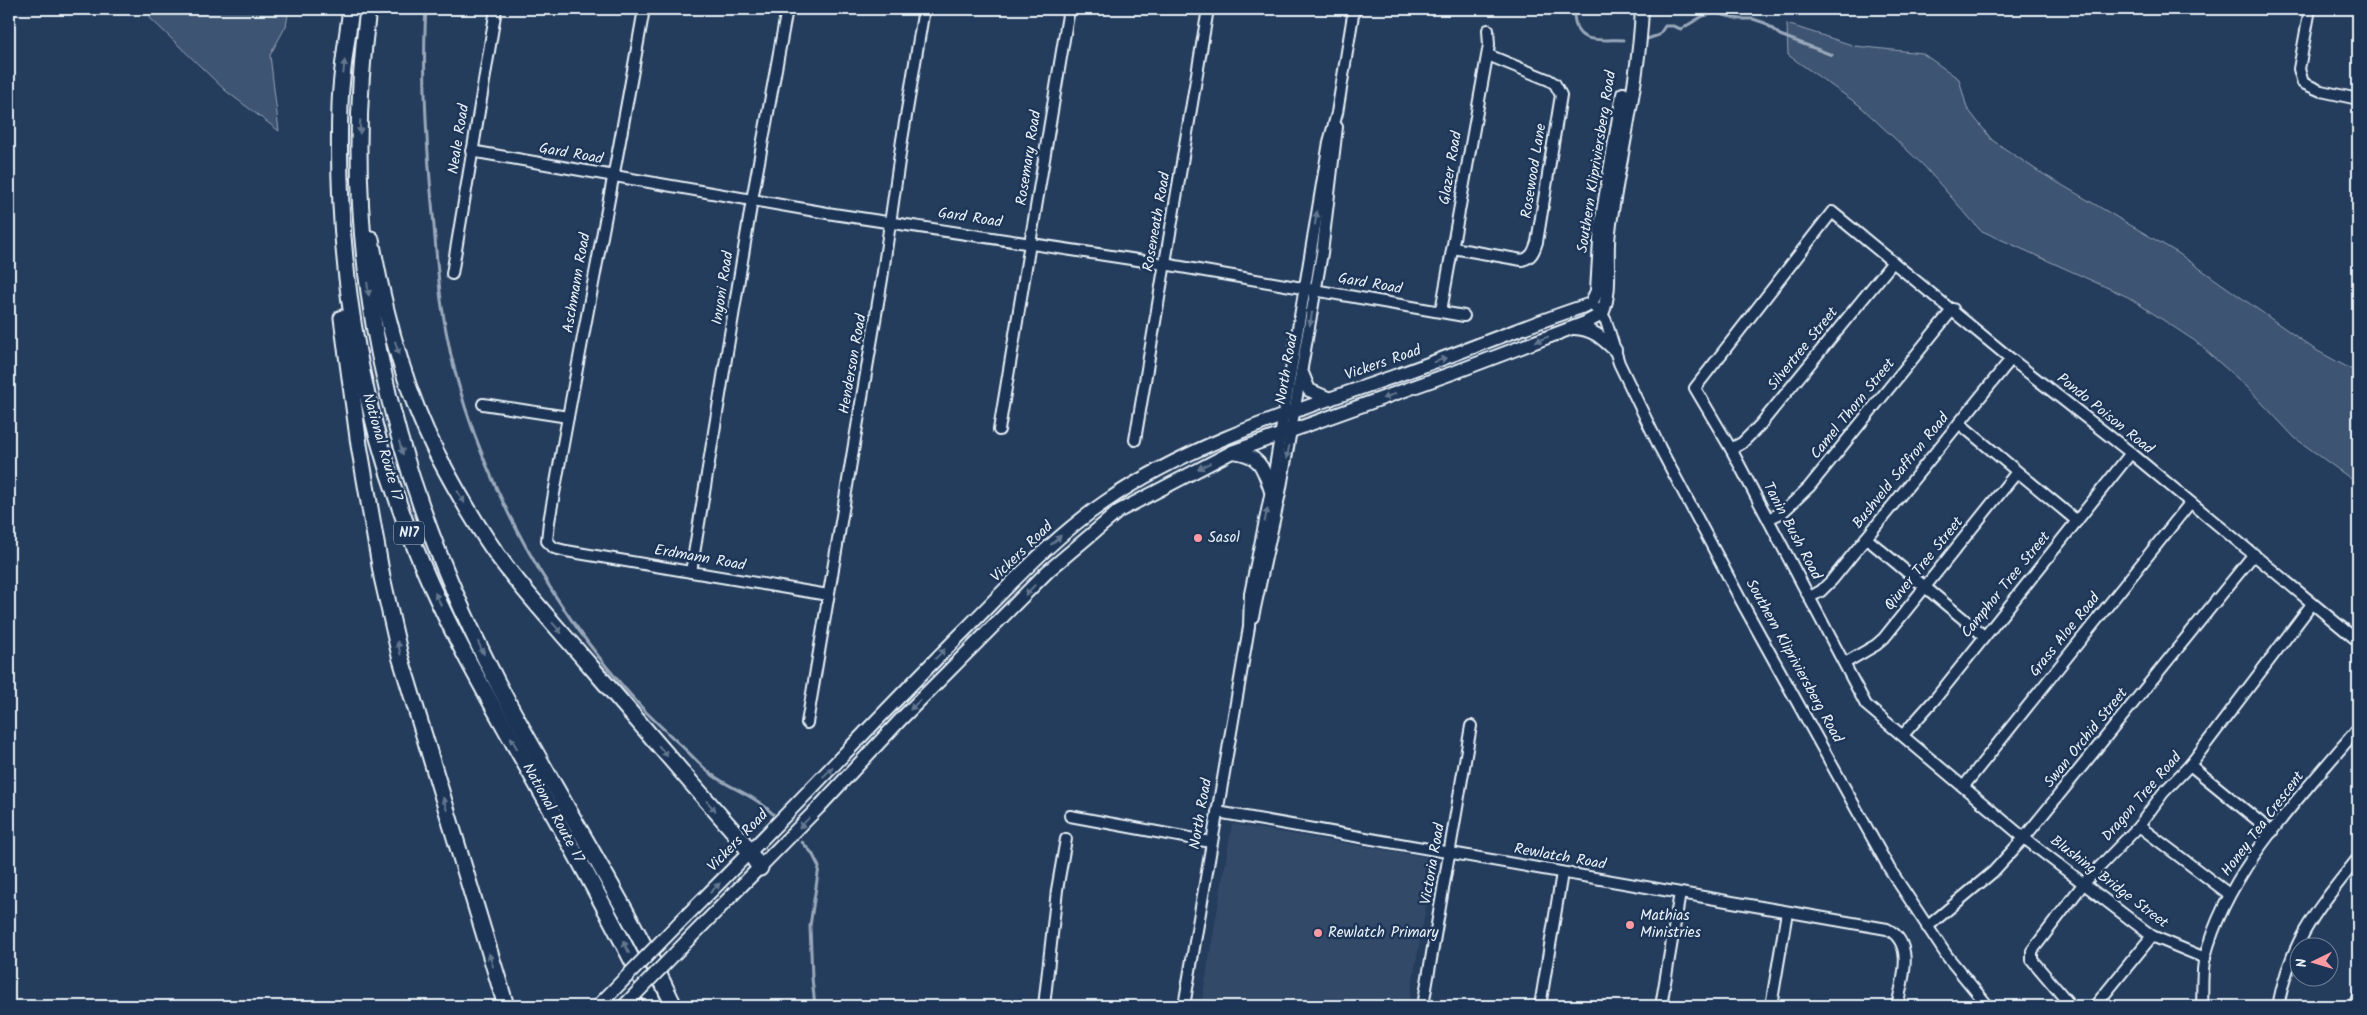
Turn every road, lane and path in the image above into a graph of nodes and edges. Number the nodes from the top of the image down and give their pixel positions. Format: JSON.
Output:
{"nodes":[{"id":1,"x":351,"y":9,"type":"edge"},
{"id":2,"x":368,"y":9,"type":"edge"},
{"id":3,"x":496,"y":9,"type":"edge"},
{"id":4,"x":644,"y":9,"type":"edge"},
{"id":5,"x":788,"y":9,"type":"edge"},
{"id":6,"x":924,"y":9,"type":"edge"},
{"id":7,"x":1069,"y":9,"type":"edge"},
{"id":8,"x":1208,"y":9,"type":"edge"},
{"id":9,"x":1354,"y":9,"type":"edge"},
{"id":10,"x":1635,"y":9,"type":"edge"},
{"id":11,"x":1642,"y":9,"type":"edge"},
{"id":12,"x":2310,"y":9,"type":"edge"},
{"id":13,"x":1488,"y":30,"type":"dead end"},
{"id":14,"x":1488,"y":55,"type":"junction"},
{"id":15,"x":2358,"y":99,"type":"edge"},
{"id":16,"x":340,"y":102,"type":"junction"},
{"id":17,"x":1337,"y":113,"type":"junction"},
{"id":18,"x":471,"y":151,"type":"junction"},
{"id":19,"x":612,"y":176,"type":"junction"},
{"id":20,"x":360,"y":181,"type":"junction"},
{"id":21,"x":752,"y":200,"type":"junction"},
{"id":22,"x":1832,"y":212,"type":"joint"},
{"id":23,"x":890,"y":221,"type":"junction"},
{"id":24,"x":1030,"y":243,"type":"junction"},
{"id":25,"x":1453,"y":248,"type":"junction"},
{"id":26,"x":1893,"y":262,"type":"junction"},
{"id":27,"x":1164,"y":264,"type":"junction"},
{"id":28,"x":452,"y":274,"type":"dead end"},
{"id":29,"x":1304,"y":288,"type":"junction"},
{"id":30,"x":1316,"y":290,"type":"junction"},
{"id":31,"x":1591,"y":304,"type":"junction"},
{"id":32,"x":1953,"y":309,"type":"junction"},
{"id":33,"x":1441,"y":311,"type":"junction"},
{"id":34,"x":1602,"y":314,"type":"junction"},
{"id":35,"x":1464,"y":316,"type":"dead end"},
{"id":36,"x":1571,"y":328,"type":"junction"},
{"id":37,"x":1614,"y":350,"type":"junction"},
{"id":38,"x":2011,"y":359,"type":"junction"},
{"id":39,"x":1302,"y":373,"type":"junction"},
{"id":40,"x":1330,"y":399,"type":"junction"},
{"id":41,"x":483,"y":404,"type":"dead end"},
{"id":42,"x":1289,"y":413,"type":"junction"},
{"id":43,"x":568,"y":417,"type":"junction"},
{"id":44,"x":1959,"y":423,"type":"junction"},
{"id":45,"x":999,"y":430,"type":"dead end"},
{"id":46,"x":1286,"y":432,"type":"junction"},
{"id":47,"x":1135,"y":440,"type":"dead end"},
{"id":48,"x":1732,"y":449,"type":"junction"},
{"id":49,"x":1232,"y":452,"type":"junction"},
{"id":50,"x":2131,"y":453,"type":"junction"},
{"id":51,"x":2017,"y":472,"type":"junction"},
{"id":52,"x":1271,"y":491,"type":"junction"},
{"id":53,"x":2190,"y":503,"type":"junction"},
{"id":54,"x":1768,"y":519,"type":"junction"},
{"id":55,"x":2077,"y":521,"type":"junction"},
{"id":56,"x":1866,"y":538,"type":"junction"},
{"id":57,"x":566,"y":551,"type":"joint"},
{"id":58,"x":2254,"y":554,"type":"junction"},
{"id":59,"x":691,"y":572,"type":"junction"},
{"id":60,"x":1926,"y":587,"type":"junction"},
{"id":61,"x":828,"y":595,"type":"junction"},
{"id":62,"x":1810,"y":598,"type":"junction"},
{"id":63,"x":2312,"y":604,"type":"junction"},
{"id":64,"x":1249,"y":627,"type":"junction"},
{"id":65,"x":1984,"y":636,"type":"junction"},
{"id":66,"x":2358,"y":641,"type":"edge"},
{"id":67,"x":1845,"y":663,"type":"junction"},
{"id":68,"x":808,"y":723,"type":"dead end"},
{"id":69,"x":1471,"y":726,"type":"dead end"},
{"id":70,"x":2358,"y":728,"type":"edge"},
{"id":71,"x":1902,"y":735,"type":"junction"},
{"id":72,"x":2190,"y":765,"type":"junction"},
{"id":73,"x":1964,"y":786,"type":"junction"},
{"id":74,"x":1216,"y":812,"type":"junction"},
{"id":75,"x":1070,"y":816,"type":"dead end"},
{"id":76,"x":2139,"y":826,"type":"junction"},
{"id":77,"x":2272,"y":832,"type":"junction"},
{"id":78,"x":2024,"y":838,"type":"junction"},
{"id":79,"x":1066,"y":839,"type":"dead end"},
{"id":80,"x":1211,"y":842,"type":"junction"},
{"id":81,"x":750,"y":853,"type":"junction"},
{"id":82,"x":1450,"y":853,"type":"junction"},
{"id":83,"x":2358,"y":858,"type":"edge"},
{"id":84,"x":760,"y":868,"type":"junction"},
{"id":85,"x":1562,"y":872,"type":"junction"},
{"id":86,"x":2084,"y":883,"type":"junction"},
{"id":87,"x":1680,"y":893,"type":"junction"},
{"id":88,"x":2229,"y":894,"type":"junction"},
{"id":89,"x":1787,"y":912,"type":"junction"},
{"id":90,"x":1927,"y":926,"type":"junction"},
{"id":91,"x":2152,"y":936,"type":"junction"},
{"id":92,"x":2205,"y":958,"type":"junction"},
{"id":93,"x":2358,"y":996,"type":"edge"},
{"id":94,"x":506,"y":1006,"type":"edge"},
{"id":95,"x":598,"y":1006,"type":"edge"},
{"id":96,"x":624,"y":1006,"type":"edge"},
{"id":97,"x":655,"y":1006,"type":"edge"},
{"id":98,"x":674,"y":1006,"type":"edge"},
{"id":99,"x":1044,"y":1006,"type":"edge"},
{"id":100,"x":1184,"y":1006,"type":"edge"},
{"id":101,"x":1423,"y":1006,"type":"edge"},
{"id":102,"x":1540,"y":1006,"type":"edge"},
{"id":103,"x":1661,"y":1006,"type":"edge"},
{"id":104,"x":1771,"y":1006,"type":"edge"},
{"id":105,"x":1897,"y":1006,"type":"edge"},
{"id":106,"x":1988,"y":1006,"type":"edge"},
{"id":107,"x":2071,"y":1006,"type":"edge"},
{"id":108,"x":2095,"y":1006,"type":"edge"},
{"id":109,"x":2202,"y":1006,"type":"edge"},
{"id":110,"x":2278,"y":1006,"type":"edge"},
{"id":111,"x":2354,"y":1006,"type":"edge"}],
"edges":[{"from":16,"to":1,"type":"highway","name":"National Route 17","number":"N17","one_way":true},
{"from":2,"to":20,"type":"highway","number":"N17","one_way":true},
{"from":3,"to":18,"type":"street","name":"Neale Road"},
{"from":4,"to":19,"type":"street","name":"Aschmann Road"},
{"from":5,"to":21,"type":"street","name":"Inyoni Road"},
{"from":6,"to":23,"type":"street","name":"Henderson Road"},
{"from":7,"to":24,"type":"street","name":"Rosemary Road"},
{"from":8,"to":27,"type":"street","name":"Roseneath Road"},
{"from":9,"to":17,"type":"street","name":"North Road"},
{"from":10,"to":31,"type":"main road","name":"Southern Klipriviersberg Road"},
{"from":11,"to":34,"type":"main road","name":"Southern Klipriviersberg Road"},
{"from":12,"to":15,"type":"street"},
{"from":13,"to":14,"type":"street","name":"Glazer Road"},
{"from":14,"to":25,"type":"street","name":"Glazer Road"},
{"from":14,"to":25,"type":"street","name":"Rosewood Lane"},
{"from":94,"to":16,"type":"highway","one_way":true},
{"from":97,"to":16,"type":"highway","name":"National Route 17","number":"N17","one_way":true},
{"from":29,"to":17,"type":"street","name":"North Road","one_way":true},
{"from":17,"to":30,"type":"street","name":"North Road"},
{"from":18,"to":19,"type":"street","name":"Gard Road"},
{"from":18,"to":28,"type":"street","name":"Neale Road"},
{"from":19,"to":21,"type":"street","name":"Gard Road"},
{"from":19,"to":43,"type":"street","name":"Aschmann Road"},
{"from":20,"to":81,"type":"highway","one_way":true},
{"from":20,"to":98,"type":"highway","number":"N17","one_way":true},
{"from":21,"to":23,"type":"street","name":"Gard Road"},
{"from":21,"to":59,"type":"street","name":"Inyoni Road"},
{"from":22,"to":26,"type":"street","name":"Pondo Poison Road"},
{"from":22,"to":48,"type":"street","name":"Tanin Bush Road"},
{"from":23,"to":24,"type":"street","name":"Gard Road"},
{"from":23,"to":61,"type":"street","name":"Henderson Road"},
{"from":24,"to":27,"type":"street","name":"Gard Road"},
{"from":24,"to":45,"type":"street","name":"Rosemary Road"},
{"from":25,"to":33,"type":"street","name":"Glazer Road"},
{"from":26,"to":32,"type":"street","name":"Pondo Poison Road"},
{"from":26,"to":48,"type":"street","name":"Silvertree Street"},
{"from":27,"to":29,"type":"street","name":"Gard Road"},
{"from":27,"to":47,"type":"street","name":"Roseneath Road"},
{"from":29,"to":30,"type":"street","name":"Gard Road"},
{"from":29,"to":42,"type":"street","name":"North Road"},
{"from":30,"to":33,"type":"street","name":"Gard Road"},
{"from":30,"to":39,"type":"street","name":"North Road","one_way":true},
{"from":31,"to":34,"type":"street","name":"Southern Klipriviersberg Road"},
{"from":40,"to":31,"type":"main road","name":"Vickers Road","one_way":true},
{"from":32,"to":38,"type":"street","name":"Pondo Poison Road"},
{"from":32,"to":54,"type":"street","name":"Camel Thorn Street"},
{"from":33,"to":35,"type":"street","name":"Gard Road"},
{"from":34,"to":36,"type":"main road"},
{"from":34,"to":37,"type":"street","name":"Southern Klipriviersberg Road"},
{"from":36,"to":37,"type":"main road"},
{"from":36,"to":46,"type":"main road","one_way":true},
{"from":37,"to":90,"type":"street","name":"Southern Klipriviersberg Road"},
{"from":38,"to":44,"type":"street","name":"Bushveld Saffron Road"},
{"from":38,"to":50,"type":"street","name":"Pondo Poison Road"},
{"from":39,"to":40,"type":"main road"},
{"from":39,"to":42,"type":"street","name":"North Road"},
{"from":40,"to":42,"type":"main road","name":"Vickers Road"},
{"from":41,"to":43,"type":"street"},
{"from":42,"to":46,"type":"street","name":"North Road"},
{"from":81,"to":42,"type":"main road","name":"Vickers Road","one_way":true},
{"from":43,"to":57,"type":"street","name":"Aschmann Road"},
{"from":44,"to":51,"type":"street"},
{"from":44,"to":56,"type":"street","name":"Bushveld Saffron Road"},
{"from":46,"to":49,"type":"main road"},
{"from":46,"to":52,"type":"street","name":"North Road"},
{"from":46,"to":64,"type":"street","name":"North Road","one_way":true},
{"from":48,"to":54,"type":"street","name":"Tanin Bush Road"},
{"from":49,"to":52,"type":"main road"},
{"from":49,"to":84,"type":"main road","one_way":true},
{"from":50,"to":53,"type":"street","name":"Pondo Poison Road"},
{"from":50,"to":55,"type":"street","name":"Camphor Tree Street"},
{"from":51,"to":55,"type":"street"},
{"from":51,"to":60,"type":"street","name":"Qiuver Tree Street"},
{"from":64,"to":52,"type":"street","name":"North Road","one_way":true},
{"from":53,"to":58,"type":"street","name":"Pondo Poison Road"},
{"from":53,"to":73,"type":"street","name":"Grass Aloe Road"},
{"from":54,"to":62,"type":"street","name":"Tanin Bush Road"},
{"from":55,"to":65,"type":"street","name":"Camphor Tree Street"},
{"from":56,"to":60,"type":"street"},
{"from":56,"to":62,"type":"street","name":"Bushveld Saffron Road"},
{"from":57,"to":59,"type":"street","name":"Erdmann Road"},
{"from":58,"to":63,"type":"street","name":"Pondo Poison Road"},
{"from":58,"to":78,"type":"street","name":"Swan Orchid Street"},
{"from":59,"to":61,"type":"street","name":"Erdmann Road"},
{"from":60,"to":65,"type":"street"},
{"from":60,"to":67,"type":"street","name":"Qiuver Tree Street"},
{"from":61,"to":68,"type":"street","name":"Henderson Road"},
{"from":62,"to":67,"type":"street","name":"Tanin Bush Road"},
{"from":63,"to":66,"type":"street","name":"Pondo Poison Road"},
{"from":63,"to":72,"type":"street","name":"Dragon Tree Road"},
{"from":64,"to":74,"type":"street","name":"North Road"},
{"from":65,"to":71,"type":"street","name":"Camphor Tree Street"},
{"from":67,"to":71,"type":"street","name":"Tanin Bush Road"},
{"from":69,"to":82,"type":"street","name":"Victoria Road"},
{"from":70,"to":77,"type":"street","name":"Honey Tea Crescent"},
{"from":71,"to":73,"type":"street","name":"Tanin Bush Road"},
{"from":72,"to":76,"type":"street","name":"Dragon Tree Road"},
{"from":72,"to":77,"type":"street"},
{"from":73,"to":78,"type":"street","name":"Tanin Bush Road"},
{"from":74,"to":80,"type":"street","name":"North Road"},
{"from":74,"to":82,"type":"street","name":"Rewlatch Road"},
{"from":75,"to":80,"type":"street"},
{"from":76,"to":86,"type":"street","name":"Dragon Tree Road"},
{"from":76,"to":88,"type":"street"},
{"from":77,"to":88,"type":"street","name":"Honey Tea Crescent"},
{"from":78,"to":86,"type":"street","name":"Blushing Bridge Street"},
{"from":78,"to":90,"type":"street","name":"Swan Orchid Street"},
{"from":79,"to":99,"type":"street"},
{"from":80,"to":100,"type":"street","name":"North Road"},
{"from":81,"to":84,"type":"highway"},
{"from":95,"to":81,"type":"main road","name":"Vickers Road","one_way":true,"bridge":true},
{"from":82,"to":85,"type":"street","name":"Rewlatch Road"},
{"from":82,"to":101,"type":"street","name":"Victoria Road"},
{"from":83,"to":110,"type":"street"},
{"from":84,"to":96,"type":"main road","bridge":true},
{"from":85,"to":87,"type":"street","name":"Rewlatch Road"},
{"from":85,"to":102,"type":"street"},
{"from":86,"to":91,"type":"street","name":"Blushing Bridge Street"},
{"from":86,"to":107,"type":"street","name":"Dragon Tree Road"},
{"from":87,"to":89,"type":"street","name":"Rewlatch Road"},
{"from":87,"to":103,"type":"street"},
{"from":88,"to":92,"type":"street","name":"Honey Tea Crescent"},
{"from":89,"to":104,"type":"street"},
{"from":89,"to":105,"type":"street","name":"Rewlatch Road"},
{"from":90,"to":106,"type":"street","name":"Southern Klipriviersberg Road"},
{"from":91,"to":92,"type":"street","name":"Blushing Bridge Street"},
{"from":91,"to":108,"type":"street"},
{"from":92,"to":109,"type":"street","name":"Honey Tea Crescent"},
{"from":93,"to":111,"type":"street"}]}
